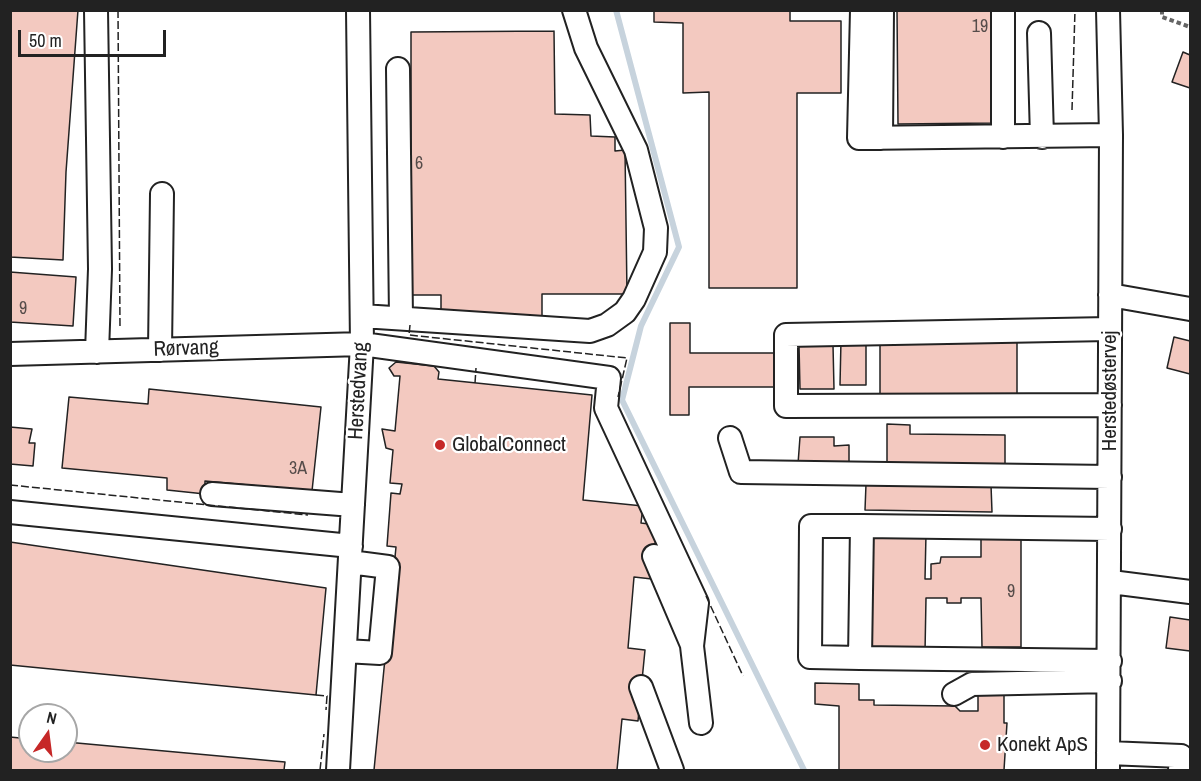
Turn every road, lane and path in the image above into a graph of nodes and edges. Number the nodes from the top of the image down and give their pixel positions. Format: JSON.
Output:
{"nodes":[{"id":1,"x":96,"y":10,"type":"edge"},
{"id":2,"x":358,"y":10,"type":"edge"},
{"id":3,"x":574,"y":10,"type":"edge"},
{"id":4,"x":862,"y":10,"type":"edge"},
{"id":5,"x":882,"y":10,"type":"edge"},
{"id":6,"x":1002,"y":10,"type":"edge"},
{"id":7,"x":1108,"y":10,"type":"edge"},
{"id":8,"x":1162,"y":10,"type":"edge"},
{"id":9,"x":1191,"y":27,"type":"edge"},
{"id":10,"x":1039,"y":33,"type":"dead end"},
{"id":11,"x":398,"y":69,"type":"dead end"},
{"id":12,"x":1111,"y":135,"type":"junction"},
{"id":13,"x":1003,"y":137,"type":"junction"},
{"id":14,"x":1042,"y":137,"type":"junction"},
{"id":15,"x":881,"y":138,"type":"junction"},
{"id":16,"x":162,"y":194,"type":"dead end"},
{"id":17,"x":1110,"y":295,"type":"junction"},
{"id":18,"x":1191,"y":309,"type":"edge"},
{"id":19,"x":362,"y":316,"type":"junction"},
{"id":20,"x":401,"y":318,"type":"junction"},
{"id":21,"x":1109,"y":328,"type":"junction"},
{"id":22,"x":362,"y":344,"type":"junction"},
{"id":23,"x":160,"y":350,"type":"junction"},
{"id":24,"x":97,"y":352,"type":"junction"},
{"id":25,"x":10,"y":354,"type":"edge"},
{"id":26,"x":1110,"y":405,"type":"junction"},
{"id":27,"x":730,"y":438,"type":"dead end"},
{"id":28,"x":1110,"y":477,"type":"junction"},
{"id":29,"x":212,"y":494,"type":"dead end"},
{"id":30,"x":353,"y":505,"type":"junction"},
{"id":31,"x":10,"y":512,"type":"edge"},
{"id":32,"x":862,"y":526,"type":"junction"},
{"id":33,"x":1110,"y":529,"type":"junction"},
{"id":34,"x":350,"y":554,"type":"junction"},
{"id":35,"x":654,"y":556,"type":"dead end"},
{"id":36,"x":1111,"y":582,"type":"junction"},
{"id":37,"x":1191,"y":592,"type":"edge"},
{"id":38,"x":692,"y":646,"type":"junction"},
{"id":39,"x":345,"y":651,"type":"junction"},
{"id":40,"x":860,"y":658,"type":"junction"},
{"id":41,"x":1110,"y":671,"type":"junction"},
{"id":42,"x":641,"y":687,"type":"dead end"},
{"id":43,"x":954,"y":694,"type":"dead end"},
{"id":44,"x":701,"y":723,"type":"dead end"},
{"id":45,"x":1108,"y":762,"type":"edge"},
{"id":46,"x":338,"y":771,"type":"edge"},
{"id":47,"x":672,"y":771,"type":"edge"},
{"id":48,"x":1180,"y":771,"type":"edge"}],
"edges":[{"from":1,"to":24,"type":"street"},
{"from":2,"to":19,"type":"street","name":"Herstedvang"},
{"from":3,"to":20,"type":"street"},
{"from":4,"to":15,"type":"street"},
{"from":5,"to":15,"type":"street"},
{"from":6,"to":13,"type":"street"},
{"from":7,"to":12,"type":"street","name":"Herstedøstervej"},
{"from":8,"to":9,"type":"path"},
{"from":10,"to":14,"type":"street"},
{"from":11,"to":20,"type":"street"},
{"from":12,"to":14,"type":"street"},
{"from":12,"to":17,"type":"street","name":"Herstedøstervej"},
{"from":13,"to":14,"type":"street"},
{"from":13,"to":15,"type":"street"},
{"from":16,"to":23,"type":"street"},
{"from":17,"to":18,"type":"street"},
{"from":17,"to":21,"type":"street","name":"Herstedøstervej"},
{"from":19,"to":20,"type":"street"},
{"from":19,"to":22,"type":"street","name":"Herstedvang"},
{"from":21,"to":26,"type":"street","name":"Herstedøstervej"},
{"from":21,"to":26,"type":"street"},
{"from":22,"to":23,"type":"street","name":"Rørvang"},
{"from":22,"to":30,"type":"street","name":"Herstedvang"},
{"from":22,"to":38,"type":"street","name":"Rørvang"},
{"from":23,"to":24,"type":"street","name":"Rørvang"},
{"from":24,"to":25,"type":"street","name":"Rørvang"},
{"from":26,"to":28,"type":"street","name":"Herstedøstervej"},
{"from":27,"to":28,"type":"street"},
{"from":28,"to":33,"type":"street","name":"Herstedøstervej"},
{"from":29,"to":30,"type":"street"},
{"from":30,"to":34,"type":"street","name":"Herstedvang"},
{"from":31,"to":34,"type":"street"},
{"from":32,"to":33,"type":"street"},
{"from":32,"to":40,"type":"street"},
{"from":32,"to":40,"type":"street"},
{"from":33,"to":36,"type":"street","name":"Herstedøstervej"},
{"from":34,"to":39,"type":"street","name":"Herstedvang"},
{"from":34,"to":39,"type":"street"},
{"from":35,"to":38,"type":"street"},
{"from":36,"to":37,"type":"street"},
{"from":36,"to":41,"type":"street","name":"Herstedøstervej"},
{"from":38,"to":44,"type":"street"},
{"from":39,"to":46,"type":"street","name":"Herstedvang"},
{"from":40,"to":41,"type":"street"},
{"from":41,"to":43,"type":"street"},
{"from":41,"to":45,"type":"street","name":"Herstedøstervej"},
{"from":42,"to":47,"type":"street"},
{"from":45,"to":48,"type":"street"}]}
